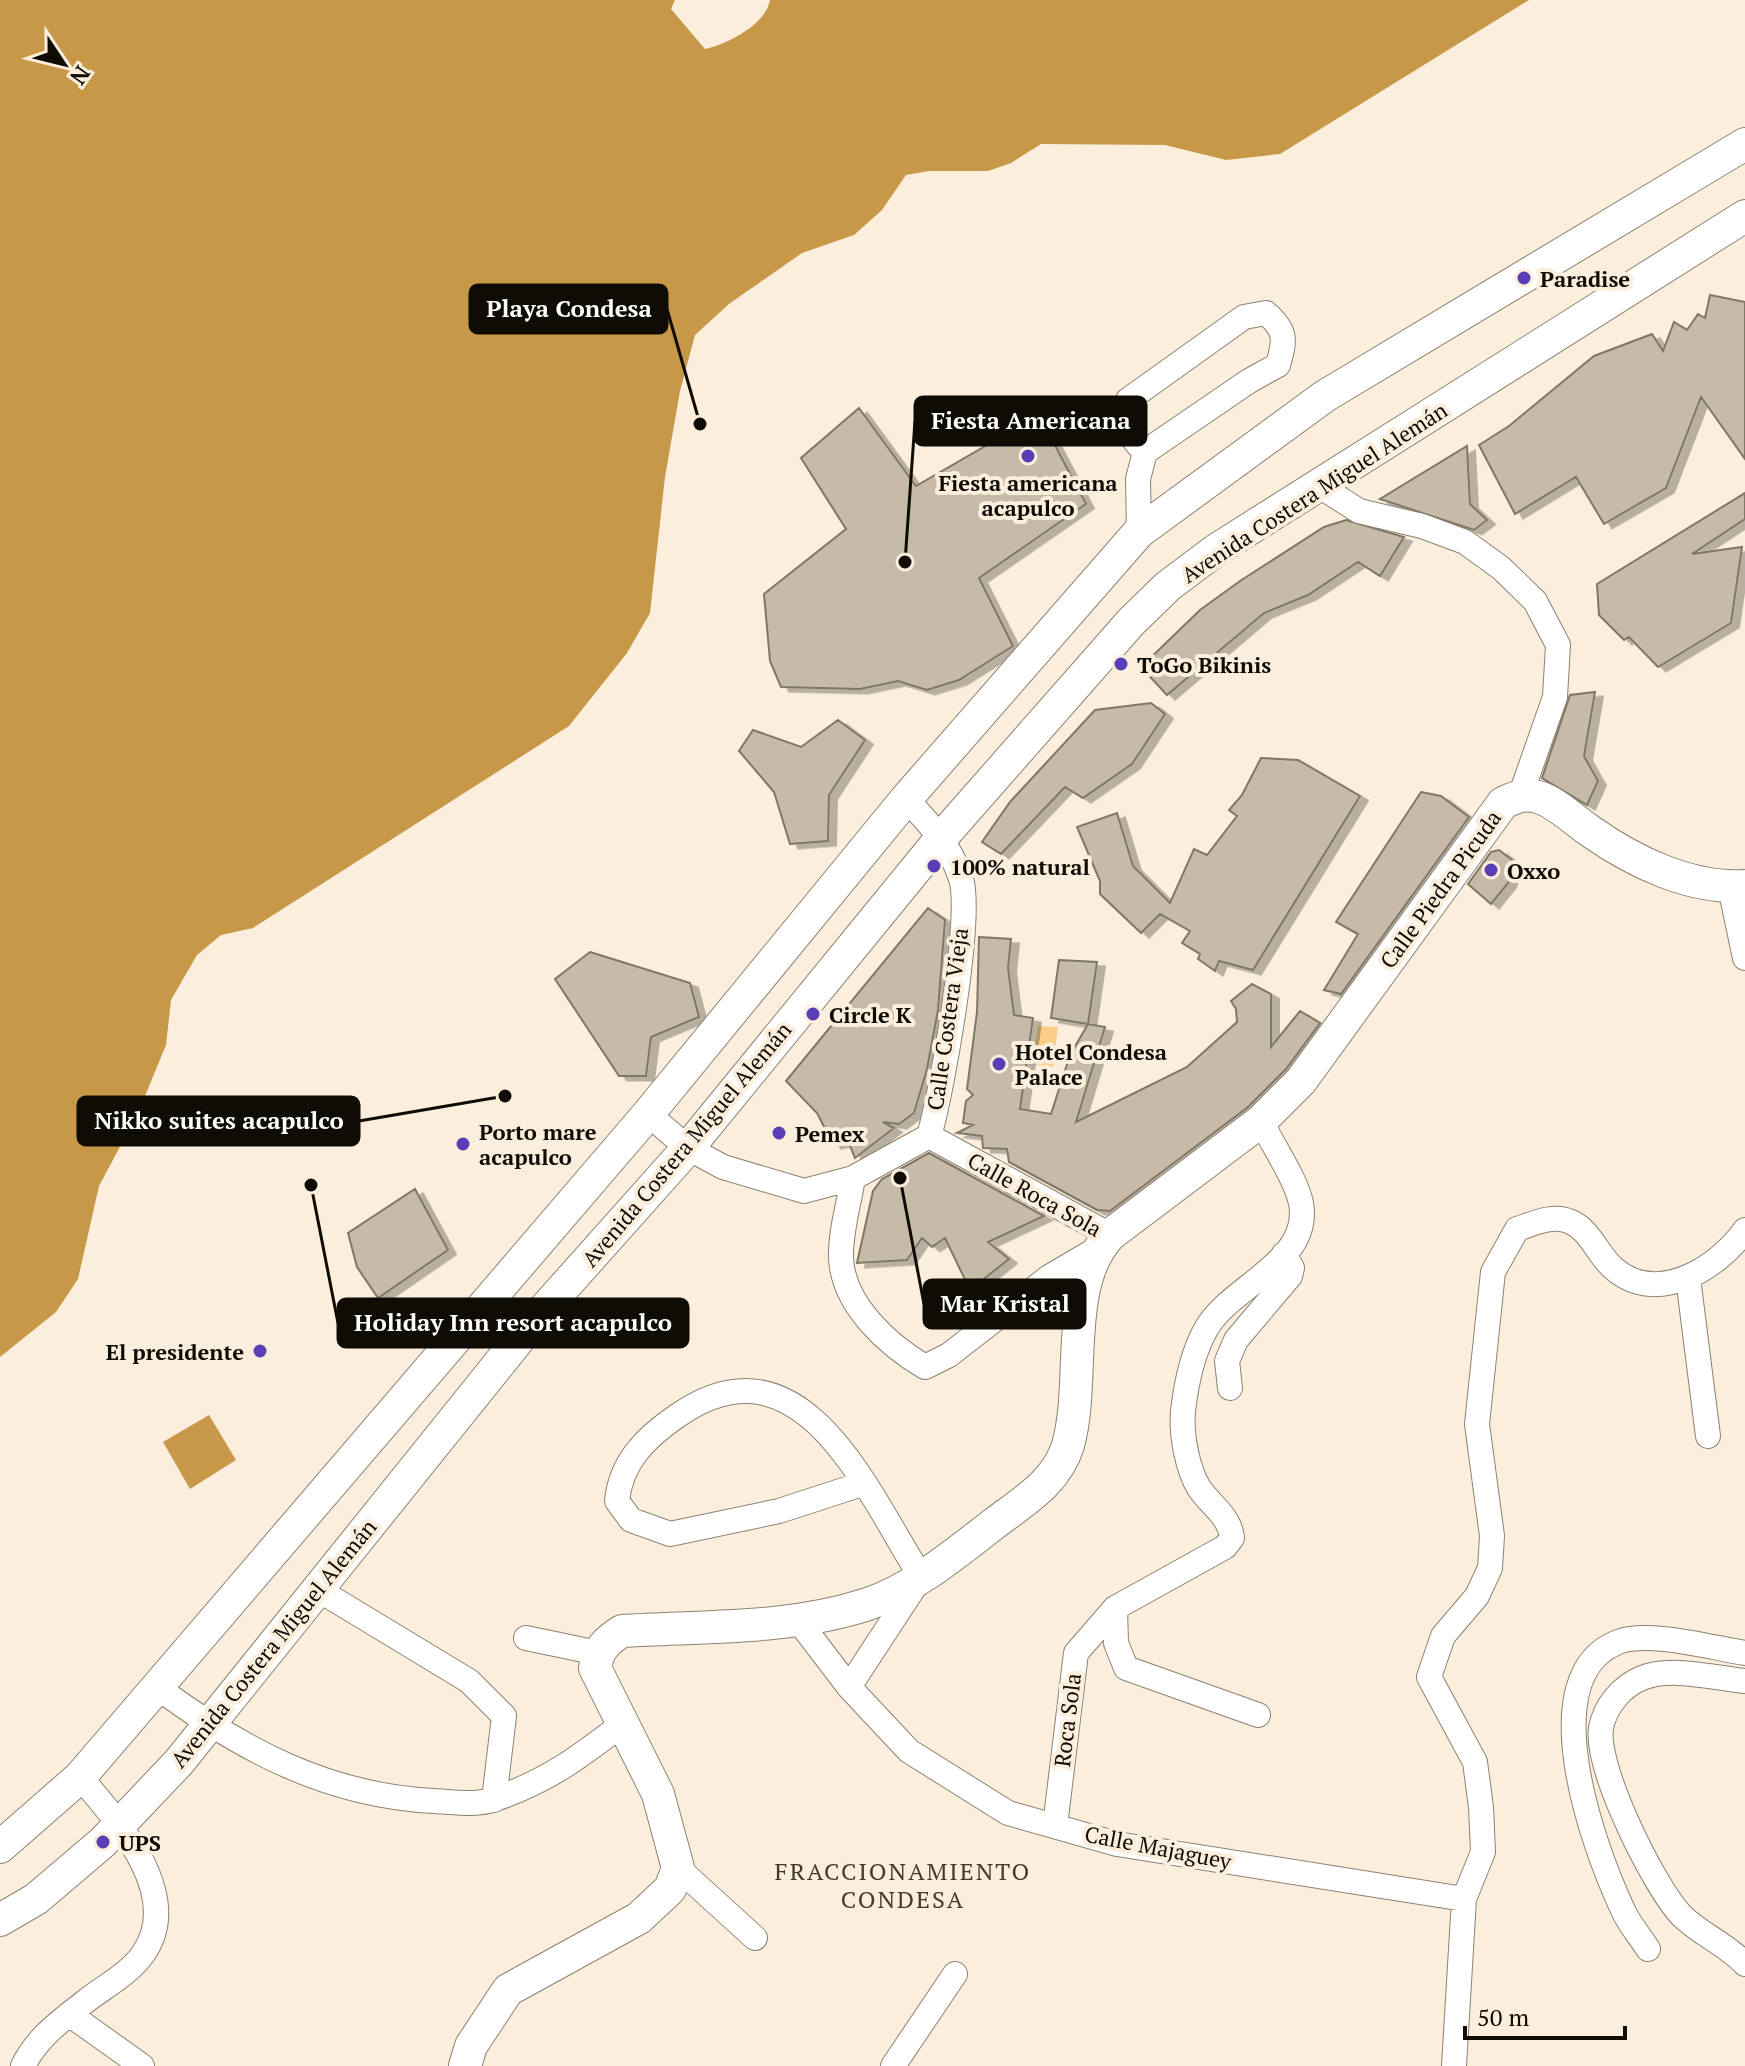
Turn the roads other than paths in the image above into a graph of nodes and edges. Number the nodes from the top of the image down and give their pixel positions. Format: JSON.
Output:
{"nodes":[{"id":1,"x":1745,"y":144,"type":"edge"},
{"id":2,"x":1745,"y":216,"type":"edge"},
{"id":3,"x":1145,"y":452,"type":"junction"},
{"id":4,"x":1321,"y":487,"type":"junction"},
{"id":5,"x":1139,"y":532,"type":"junction"},
{"id":6,"x":1521,"y":794,"type":"junction"},
{"id":7,"x":906,"y":799,"type":"junction"},
{"id":8,"x":942,"y":837,"type":"junction"},
{"id":9,"x":1738,"y":886,"type":"edge"},
{"id":10,"x":1745,"y":958,"type":"edge"},
{"id":11,"x":648,"y":1114,"type":"junction"},
{"id":12,"x":1261,"y":1121,"type":"junction"},
{"id":13,"x":929,"y":1136,"type":"junction"},
{"id":14,"x":688,"y":1148,"type":"junction"},
{"id":15,"x":853,"y":1178,"type":"junction"},
{"id":16,"x":1745,"y":1230,"type":"edge"},
{"id":17,"x":1103,"y":1243,"type":"junction"},
{"id":18,"x":1284,"y":1254,"type":"junction"},
{"id":19,"x":1688,"y":1278,"type":"junction"},
{"id":20,"x":1230,"y":1388,"type":"dead end"},
{"id":21,"x":1708,"y":1436,"type":"dead end"},
{"id":22,"x":862,"y":1484,"type":"junction"},
{"id":23,"x":921,"y":1577,"type":"junction"},
{"id":24,"x":317,"y":1589,"type":"junction"},
{"id":25,"x":1107,"y":1615,"type":"junction"},
{"id":26,"x":797,"y":1619,"type":"junction"},
{"id":27,"x":526,"y":1638,"type":"dead end"},
{"id":28,"x":598,"y":1653,"type":"junction"},
{"id":29,"x":1745,"y":1653,"type":"edge"},
{"id":30,"x":1745,"y":1681,"type":"edge"},
{"id":31,"x":157,"y":1687,"type":"junction"},
{"id":32,"x":849,"y":1687,"type":"junction"},
{"id":33,"x":1258,"y":1715,"type":"dead end"},
{"id":34,"x":625,"y":1722,"type":"junction"},
{"id":35,"x":207,"y":1725,"type":"junction"},
{"id":36,"x":80,"y":1777,"type":"junction"},
{"id":37,"x":494,"y":1800,"type":"junction"},
{"id":38,"x":120,"y":1825,"type":"junction"},
{"id":39,"x":1055,"y":1826,"type":"junction"},
{"id":40,"x":0,"y":1847,"type":"edge"},
{"id":41,"x":678,"y":1868,"type":"junction"},
{"id":42,"x":1464,"y":1899,"type":"junction"},
{"id":43,"x":0,"y":1920,"type":"edge"},
{"id":44,"x":755,"y":1938,"type":"dead end"},
{"id":45,"x":1648,"y":1949,"type":"dead end"},
{"id":46,"x":1745,"y":1964,"type":"edge"},
{"id":47,"x":955,"y":1974,"type":"dead end"},
{"id":48,"x":69,"y":2014,"type":"junction"},
{"id":49,"x":23,"y":2066,"type":"edge"},
{"id":50,"x":142,"y":2066,"type":"edge"},
{"id":51,"x":465,"y":2066,"type":"edge"},
{"id":52,"x":893,"y":2066,"type":"edge"},
{"id":53,"x":1454,"y":2066,"type":"edge"}],
"edges":[{"from":1,"to":5,"type":"main road"},
{"from":2,"to":4,"type":"main road","name":"Avenida Costera Miguel Alemán"},
{"from":3,"to":3,"type":"street"},
{"from":3,"to":5,"type":"street"},
{"from":4,"to":6,"type":"street","name":"Calle Piedra Picuda"},
{"from":4,"to":8,"type":"main road","name":"Avenida Costera Miguel Alemán"},
{"from":5,"to":7,"type":"main road"},
{"from":6,"to":9,"type":"main road"},
{"from":6,"to":12,"type":"main road","name":"Calle Piedra Picuda"},
{"from":7,"to":8,"type":"street","name":"Calle Costera Vieja"},
{"from":7,"to":11,"type":"main road"},
{"from":8,"to":13,"type":"street","name":"Calle Costera Vieja"},
{"from":8,"to":14,"type":"main road","name":"Avenida Costera Miguel Alemán"},
{"from":9,"to":10,"type":"street"},
{"from":11,"to":14,"type":"street","name":"Calle Costera Vieja"},
{"from":11,"to":31,"type":"main road"},
{"from":12,"to":17,"type":"main road","name":"Calle Piedra Picuda"},
{"from":12,"to":18,"type":"street"},
{"from":13,"to":15,"type":"street","name":"Calle Costera Vieja"},
{"from":13,"to":17,"type":"street","name":"Calle Roca Sola"},
{"from":14,"to":15,"type":"street","name":"Calle Costera Vieja"},
{"from":14,"to":24,"type":"main road","name":"Avenida Costera Miguel Alemán"},
{"from":15,"to":17,"type":"street","name":"Calle Piedra Picuda"},
{"from":16,"to":19,"type":"street"},
{"from":17,"to":23,"type":"main road","name":"Calle Roca Sola"},
{"from":18,"to":20,"type":"street"},
{"from":18,"to":25,"type":"street"},
{"from":19,"to":21,"type":"street"},
{"from":19,"to":42,"type":"street"},
{"from":22,"to":22,"type":"street"},
{"from":22,"to":23,"type":"street"},
{"from":23,"to":26,"type":"main road","name":"Calle Roca Sola"},
{"from":23,"to":32,"type":"street"},
{"from":24,"to":35,"type":"main road","name":"Avenida Costera Miguel Alemán"},
{"from":24,"to":37,"type":"street"},
{"from":25,"to":33,"type":"street"},
{"from":25,"to":39,"type":"street","name":"Roca Sola"},
{"from":26,"to":28,"type":"main road","name":"Calle Roca Sola"},
{"from":26,"to":32,"type":"street","name":"Calle Majaguey"},
{"from":27,"to":28,"type":"street"},
{"from":28,"to":34,"type":"main road"},
{"from":29,"to":45,"type":"street"},
{"from":30,"to":46,"type":"street"},
{"from":31,"to":35,"type":"street"},
{"from":31,"to":36,"type":"main road"},
{"from":32,"to":39,"type":"street","name":"Calle Majaguey"},
{"from":34,"to":37,"type":"street"},
{"from":34,"to":41,"type":"main road"},
{"from":35,"to":37,"type":"street"},
{"from":35,"to":38,"type":"main road","name":"Avenida Costera Miguel Alemán"},
{"from":36,"to":38,"type":"street"},
{"from":36,"to":40,"type":"main road"},
{"from":38,"to":43,"type":"main road","name":"Avenida Costera Miguel Alemán"},
{"from":38,"to":48,"type":"street"},
{"from":39,"to":42,"type":"street","name":"Calle Majaguey"},
{"from":41,"to":44,"type":"street"},
{"from":41,"to":51,"type":"main road"},
{"from":42,"to":53,"type":"street"},
{"from":47,"to":52,"type":"street"},
{"from":48,"to":49,"type":"street"},
{"from":48,"to":50,"type":"street"}]}
